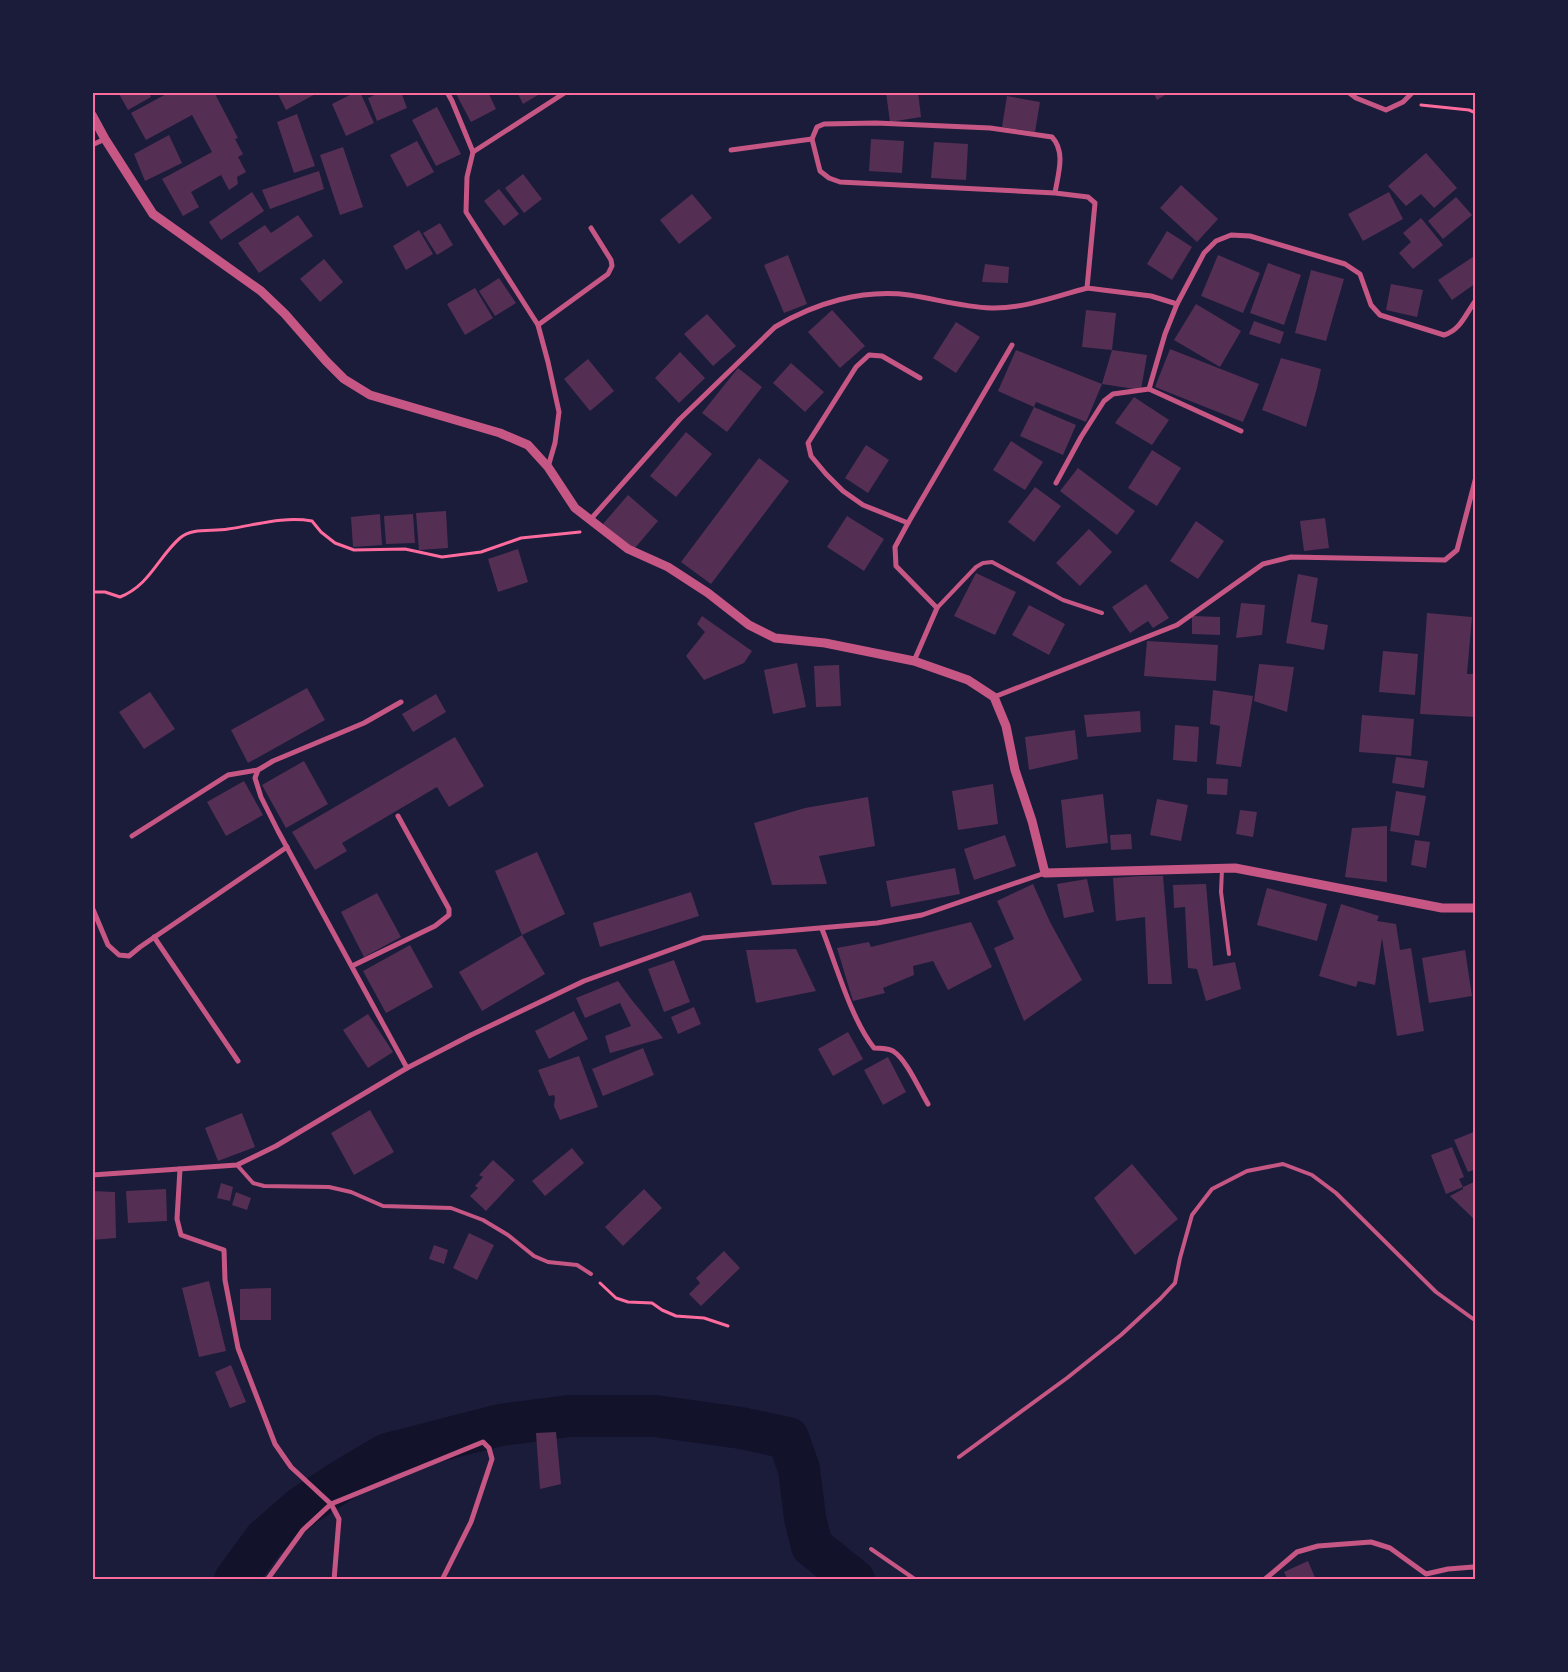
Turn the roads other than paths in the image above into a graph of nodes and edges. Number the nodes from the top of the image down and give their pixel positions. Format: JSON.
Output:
{"nodes":[{"id":1,"x":447,"y":92,"type":"edge"},
{"id":2,"x":566,"y":92,"type":"edge"},
{"id":3,"x":1348,"y":92,"type":"edge"},
{"id":4,"x":1413,"y":92,"type":"edge"},
{"id":5,"x":92,"y":115,"type":"edge"},
{"id":6,"x":105,"y":139,"type":"junction"},
{"id":7,"x":812,"y":139,"type":"junction"},
{"id":8,"x":92,"y":145,"type":"edge"},
{"id":9,"x":731,"y":150,"type":"dead end"},
{"id":10,"x":472,"y":152,"type":"junction"},
{"id":11,"x":1055,"y":193,"type":"junction"},
{"id":12,"x":591,"y":228,"type":"dead end"},
{"id":13,"x":1088,"y":288,"type":"junction"},
{"id":14,"x":1476,"y":300,"type":"edge"},
{"id":15,"x":1177,"y":304,"type":"junction"},
{"id":16,"x":538,"y":325,"type":"junction"},
{"id":17,"x":1012,"y":345,"type":"dead end"},
{"id":18,"x":920,"y":378,"type":"dead end"},
{"id":19,"x":1149,"y":389,"type":"junction"},
{"id":20,"x":1240,"y":432,"type":"dead end"},
{"id":21,"x":548,"y":468,"type":"junction"},
{"id":22,"x":1476,"y":477,"type":"edge"},
{"id":23,"x":1056,"y":482,"type":"dead end"},
{"id":24,"x":590,"y":520,"type":"junction"},
{"id":25,"x":908,"y":523,"type":"junction"},
{"id":26,"x":936,"y":608,"type":"junction"},
{"id":27,"x":1102,"y":613,"type":"dead end"},
{"id":28,"x":914,"y":661,"type":"junction"},
{"id":29,"x":994,"y":697,"type":"junction"},
{"id":30,"x":401,"y":702,"type":"dead end"},
{"id":31,"x":258,"y":770,"type":"junction"},
{"id":32,"x":398,"y":816,"type":"dead end"},
{"id":33,"x":132,"y":836,"type":"dead end"},
{"id":34,"x":287,"y":847,"type":"junction"},
{"id":35,"x":1222,"y":868,"type":"junction"},
{"id":36,"x":1045,"y":873,"type":"junction"},
{"id":37,"x":92,"y":907,"type":"edge"},
{"id":38,"x":1476,"y":908,"type":"edge"},
{"id":39,"x":822,"y":929,"type":"junction"},
{"id":40,"x":154,"y":937,"type":"junction"},
{"id":41,"x":1228,"y":954,"type":"dead end"},
{"id":42,"x":352,"y":966,"type":"junction"},
{"id":43,"x":238,"y":1060,"type":"dead end"},
{"id":44,"x":407,"y":1068,"type":"junction"},
{"id":45,"x":928,"y":1104,"type":"dead end"},
{"id":46,"x":237,"y":1165,"type":"junction"},
{"id":47,"x":180,"y":1169,"type":"junction"},
{"id":48,"x":92,"y":1175,"type":"edge"},
{"id":49,"x":591,"y":1274,"type":"road end"},
{"id":50,"x":1476,"y":1321,"type":"edge"},
{"id":51,"x":959,"y":1458,"type":"dead end"},
{"id":52,"x":331,"y":1504,"type":"junction"},
{"id":53,"x":871,"y":1549,"type":"dead end"},
{"id":54,"x":1476,"y":1568,"type":"edge"},
{"id":55,"x":1426,"y":1577,"type":"edge"},
{"id":56,"x":267,"y":1580,"type":"edge"},
{"id":57,"x":334,"y":1580,"type":"edge"},
{"id":58,"x":442,"y":1580,"type":"edge"},
{"id":59,"x":916,"y":1580,"type":"edge"},
{"id":60,"x":1264,"y":1580,"type":"edge"}],
"edges":[{"from":1,"to":10,"type":"street"},
{"from":2,"to":10,"type":"street"},
{"from":3,"to":4,"type":"street"},
{"from":5,"to":6,"type":"street"},
{"from":6,"to":8,"type":"street"},
{"from":6,"to":21,"type":"street"},
{"from":7,"to":9,"type":"street"},
{"from":7,"to":11,"type":"street"},
{"from":7,"to":11,"type":"street"},
{"from":10,"to":16,"type":"street"},
{"from":11,"to":13,"type":"street"},
{"from":12,"to":16,"type":"street"},
{"from":13,"to":15,"type":"street"},
{"from":13,"to":24,"type":"street"},
{"from":14,"to":15,"type":"street"},
{"from":15,"to":19,"type":"street"},
{"from":16,"to":21,"type":"street"},
{"from":17,"to":25,"type":"street"},
{"from":18,"to":25,"type":"street"},
{"from":19,"to":20,"type":"street"},
{"from":19,"to":23,"type":"street"},
{"from":21,"to":24,"type":"street"},
{"from":22,"to":29,"type":"street"},
{"from":24,"to":28,"type":"street"},
{"from":25,"to":26,"type":"street"},
{"from":26,"to":27,"type":"lane"},
{"from":26,"to":28,"type":"street"},
{"from":28,"to":29,"type":"street"},
{"from":29,"to":36,"type":"street"},
{"from":30,"to":31,"type":"street"},
{"from":31,"to":33,"type":"street"},
{"from":31,"to":34,"type":"street"},
{"from":32,"to":42,"type":"street"},
{"from":34,"to":40,"type":"street"},
{"from":34,"to":42,"type":"street"},
{"from":35,"to":36,"type":"street"},
{"from":35,"to":38,"type":"street"},
{"from":35,"to":41,"type":"lane"},
{"from":36,"to":39,"type":"street"},
{"from":37,"to":40,"type":"street"},
{"from":39,"to":44,"type":"street"},
{"from":39,"to":45,"type":"street"},
{"from":40,"to":43,"type":"street"},
{"from":42,"to":44,"type":"street"},
{"from":44,"to":46,"type":"street"},
{"from":46,"to":47,"type":"street"},
{"from":46,"to":49,"type":"lane"},
{"from":47,"to":48,"type":"street"},
{"from":47,"to":52,"type":"street"},
{"from":50,"to":51,"type":"lane"},
{"from":52,"to":56,"type":"street"},
{"from":52,"to":57,"type":"street"},
{"from":52,"to":58,"type":"street"},
{"from":53,"to":59,"type":"lane"},
{"from":54,"to":55,"type":"street"},
{"from":55,"to":60,"type":"street"}]}
